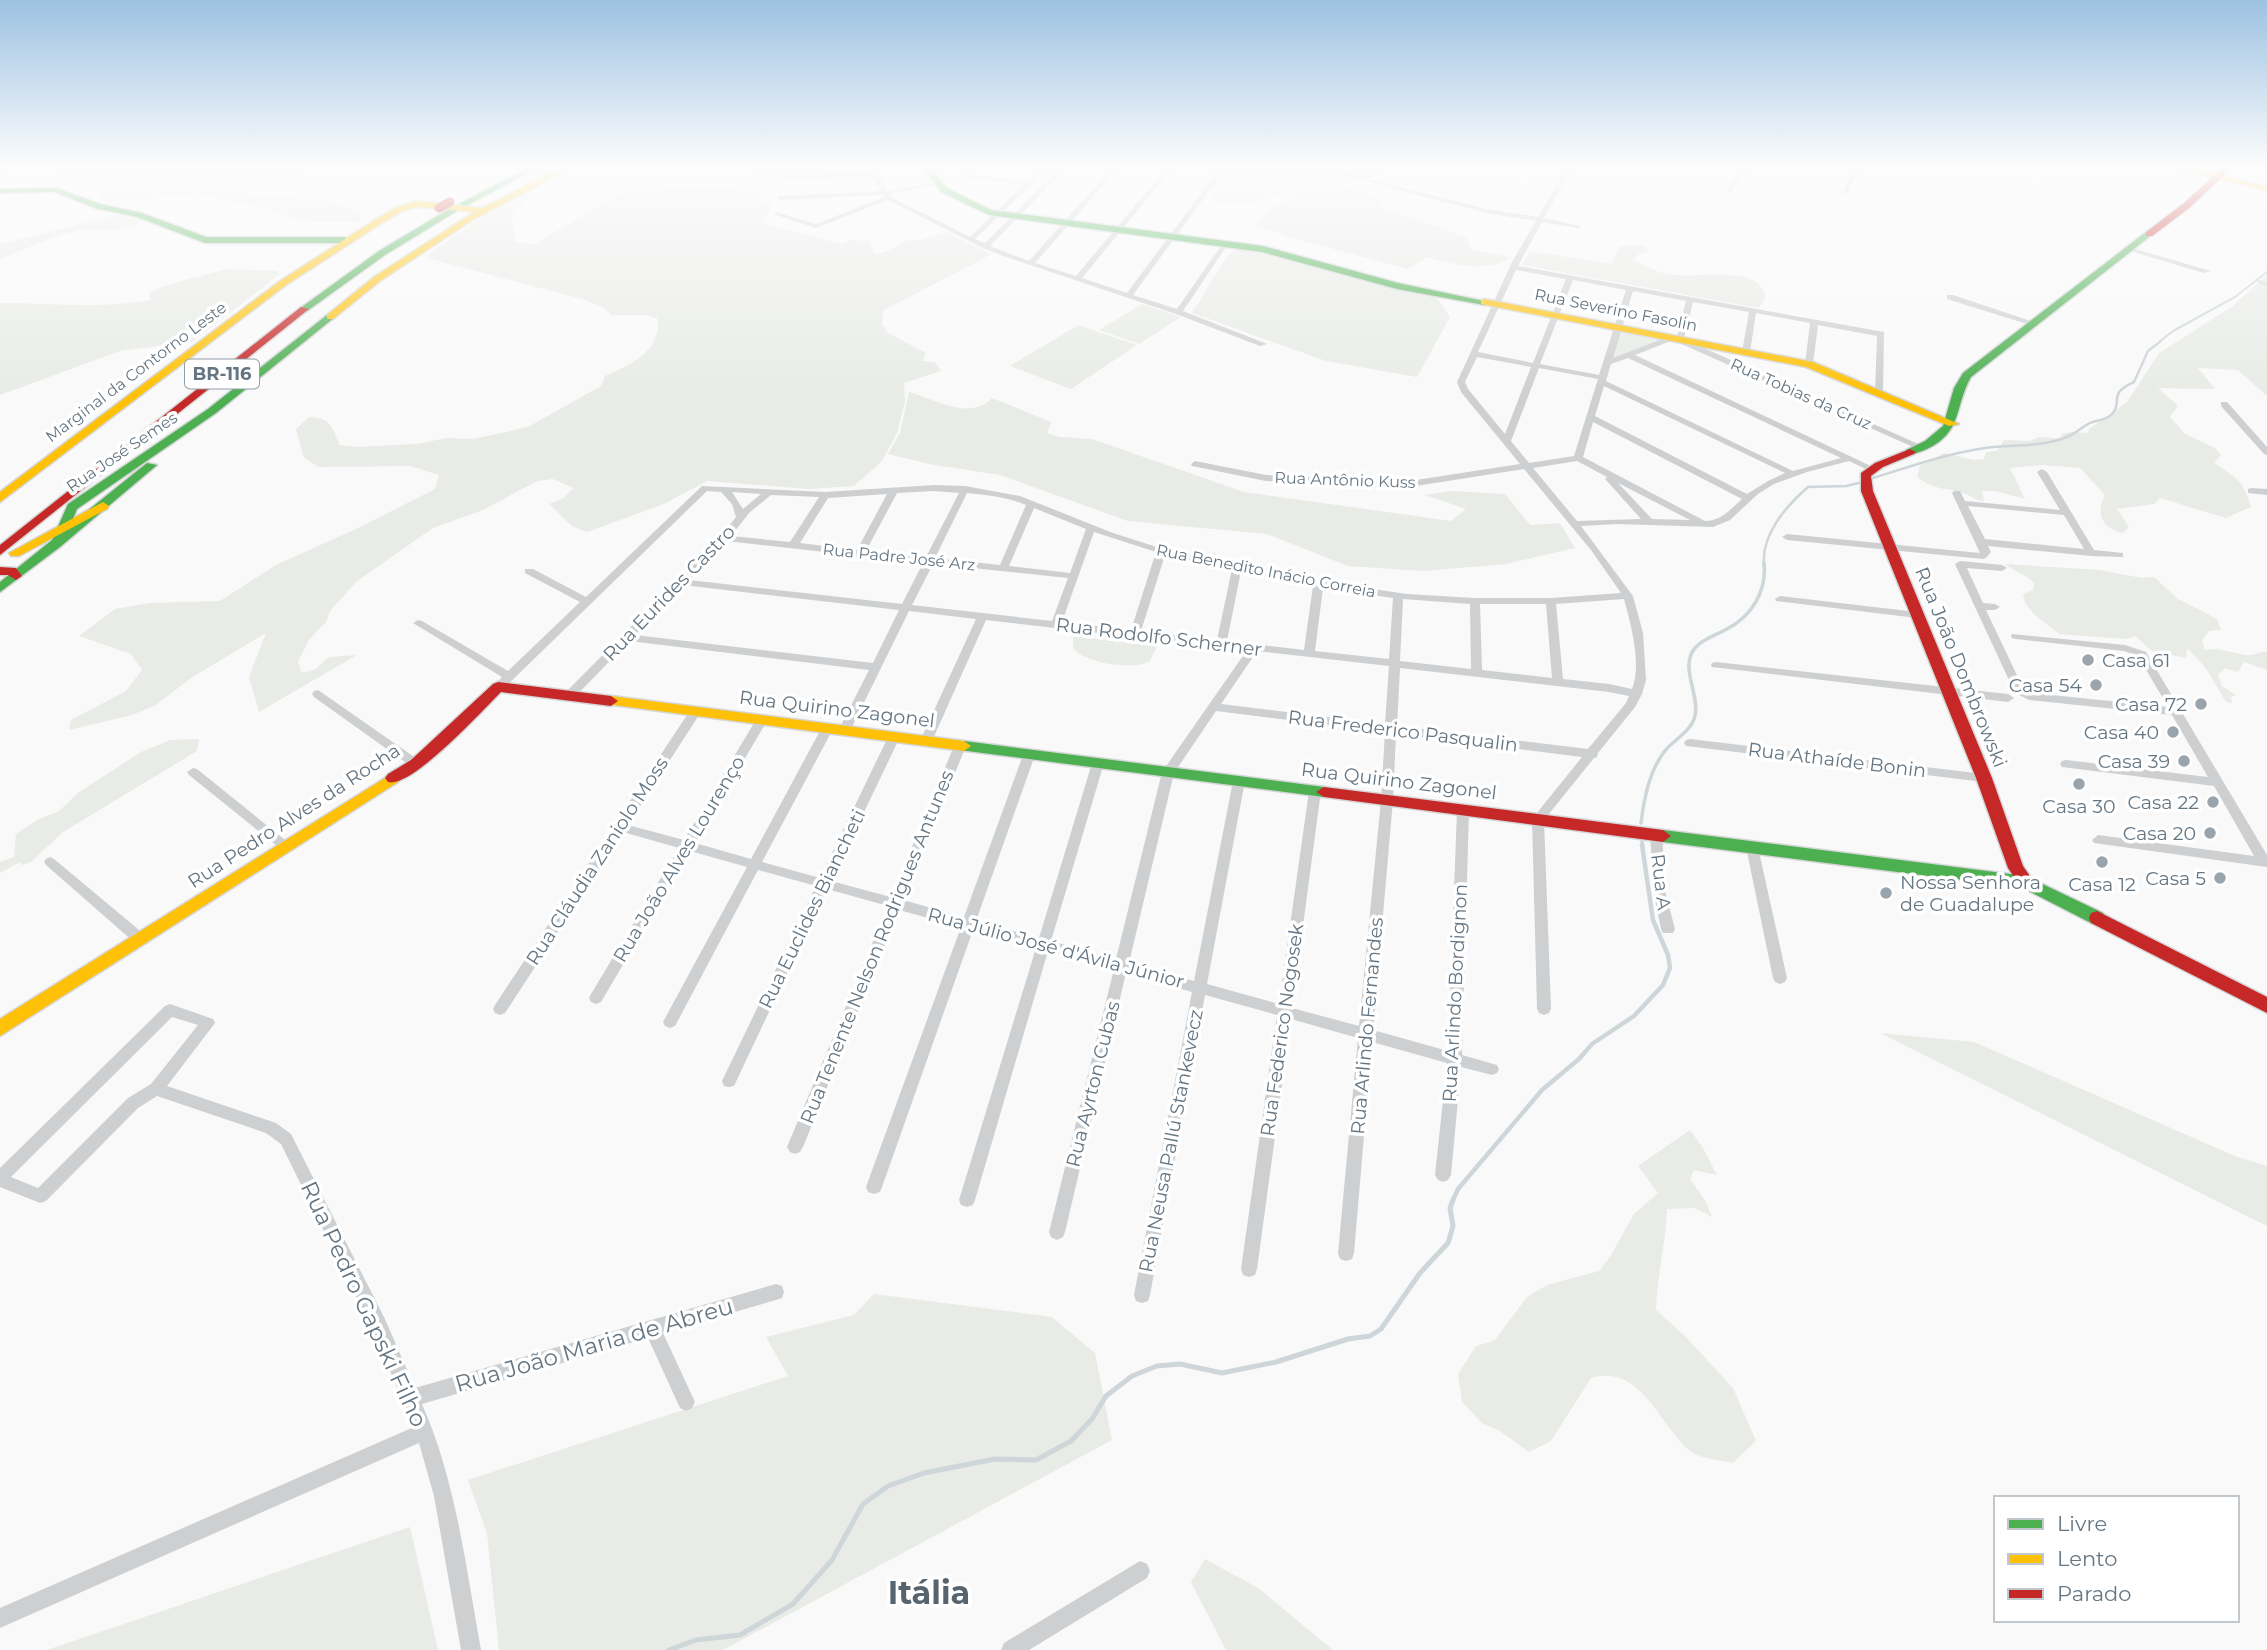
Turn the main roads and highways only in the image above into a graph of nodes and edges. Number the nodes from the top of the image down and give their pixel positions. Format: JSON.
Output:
{"nodes":[{"id":1,"x":346,"y":242,"type":"edge"},
{"id":2,"x":384,"y":242,"type":"edge"},
{"id":3,"x":398,"y":242,"type":"edge"},
{"id":4,"x":435,"y":242,"type":"edge"},
{"id":5,"x":1210,"y":242,"type":"edge"},
{"id":6,"x":2138,"y":242,"type":"edge"},
{"id":7,"x":212,"y":411,"type":"junction"},
{"id":8,"x":1953,"y":424,"type":"junction"},
{"id":9,"x":0,"y":498,"type":"edge"},
{"id":10,"x":103,"y":506,"type":"junction"},
{"id":11,"x":68,"y":512,"type":"junction"},
{"id":12,"x":0,"y":534,"type":"edge"},
{"id":13,"x":60,"y":536,"type":"junction"},
{"id":14,"x":0,"y":551,"type":"edge"},
{"id":15,"x":0,"y":562,"type":"edge"},
{"id":16,"x":8,"y":573,"type":"edge"},
{"id":17,"x":0,"y":588,"type":"edge"},
{"id":18,"x":503,"y":681,"type":"joint"},
{"id":19,"x":2026,"y":882,"type":"junction"},
{"id":20,"x":2267,"y":1006,"type":"edge"},
{"id":21,"x":0,"y":1028,"type":"edge"}],
"edges":[{"from":1,"to":9,"type":"main road","name":"Marginal da Contorno Leste"},
{"from":2,"to":12,"type":"main road","number":"BR-116"},
{"from":3,"to":14,"type":"main road","number":"BR-116"},
{"from":4,"to":7,"type":"main road","name":"Rua José Semes"},
{"from":5,"to":8,"type":"main road","name":"Rua Severino Fasolin"},
{"from":6,"to":8,"type":"main road"},
{"from":7,"to":10,"type":"main road","name":"Rua José Semes"},
{"from":7,"to":11,"type":"main road","name":"Rua José Semes"},
{"from":8,"to":19,"type":"main road","name":"Rua João Dombrowski"},
{"from":10,"to":11,"type":"main road"},
{"from":10,"to":13,"type":"main road","name":"Rua José Semes"},
{"from":11,"to":13,"type":"main road","name":"Rua José Semes"},
{"from":13,"to":15,"type":"main road"},
{"from":13,"to":16,"type":"main road"},
{"from":16,"to":17,"type":"main road"},
{"from":18,"to":19,"type":"main road","name":"Rua Quirino Zagonel"},
{"from":18,"to":21,"type":"main road","name":"Rua Pedro Alves da Rocha"},
{"from":19,"to":20,"type":"main road","name":"Rua Quirino Zagonel"}]}
